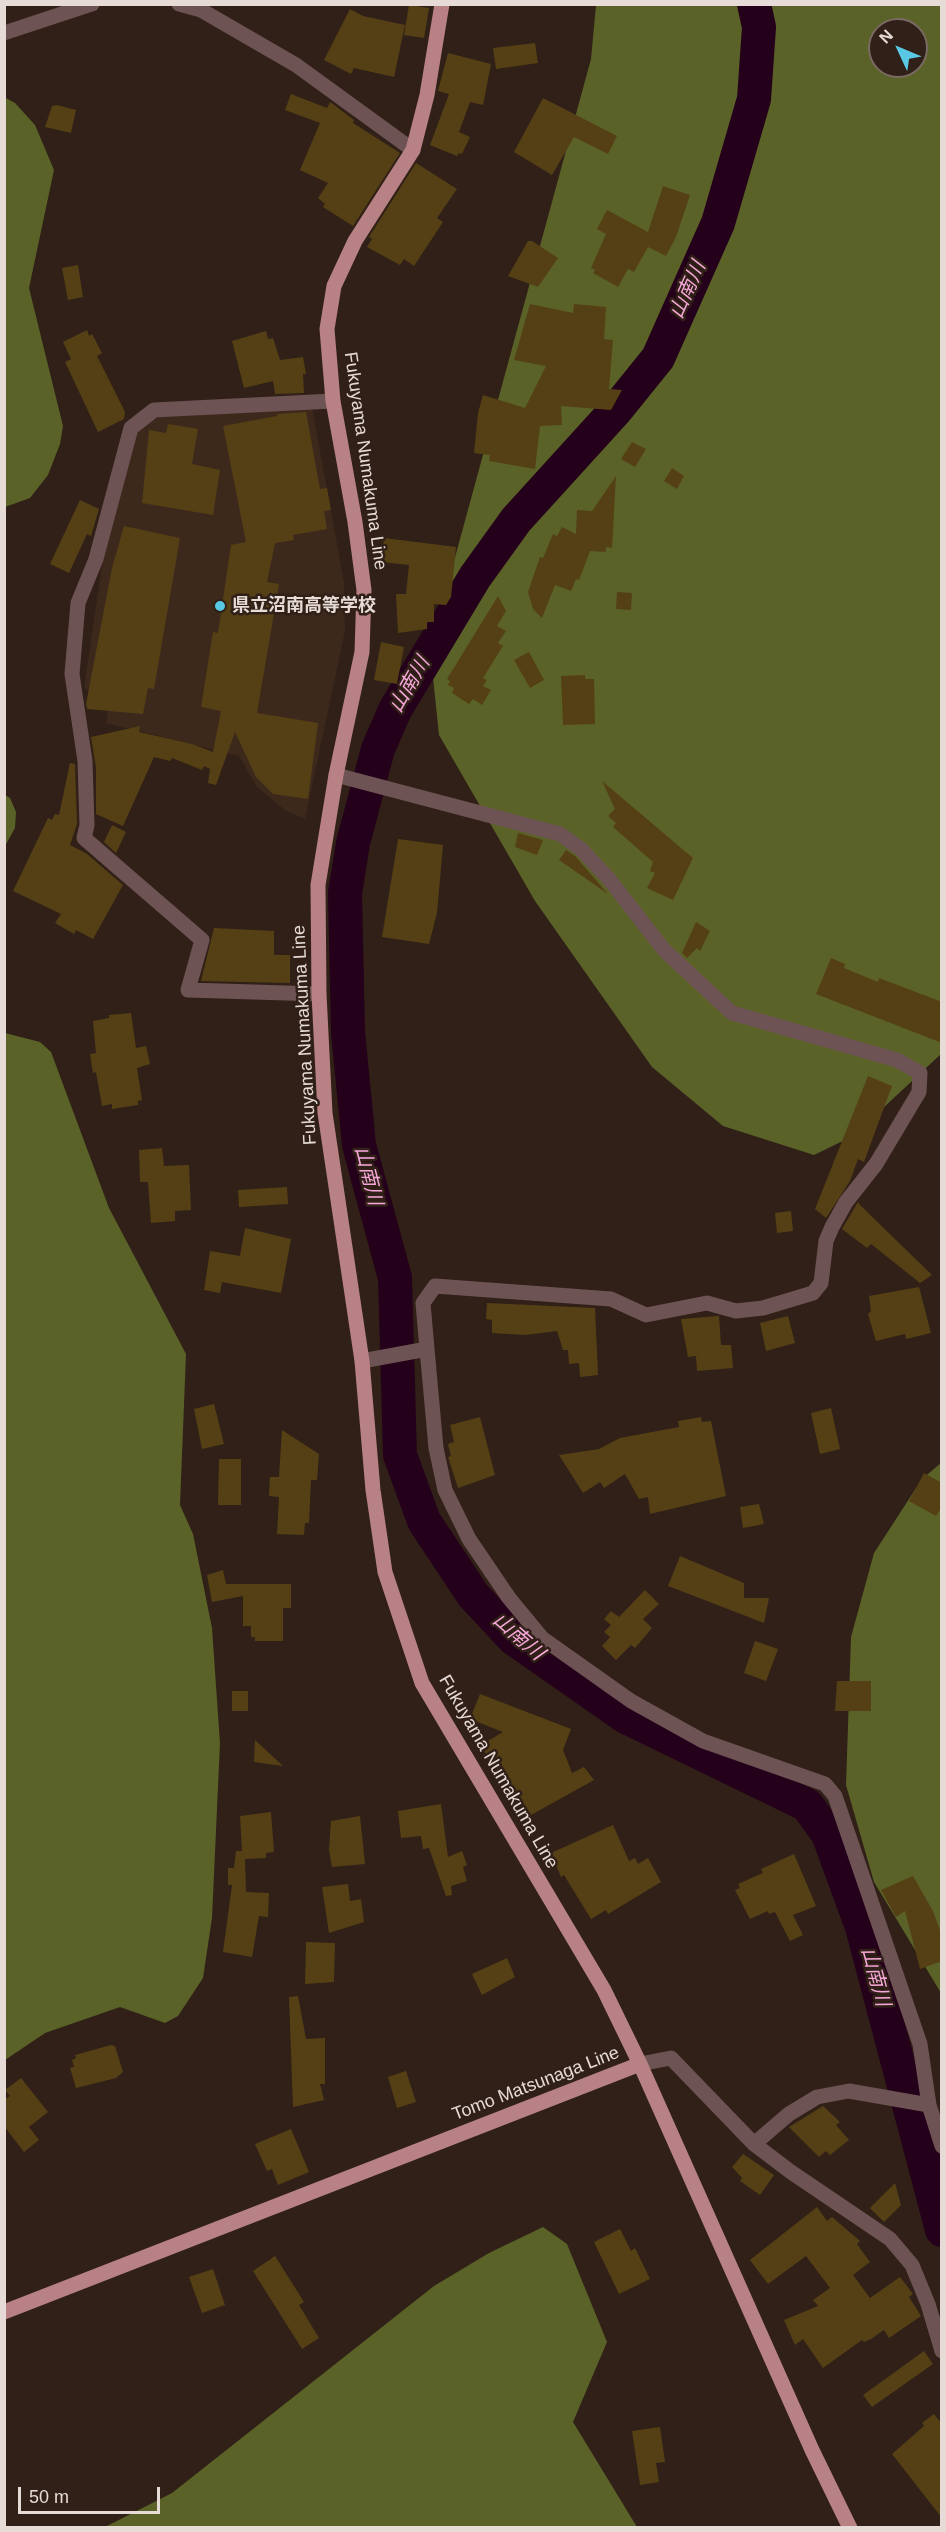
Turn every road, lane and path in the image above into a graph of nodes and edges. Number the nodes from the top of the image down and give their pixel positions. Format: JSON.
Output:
{"nodes":[{"id":1,"x":93,"y":4,"type":"edge"},
{"id":2,"x":179,"y":4,"type":"edge"},
{"id":3,"x":442,"y":4,"type":"edge"},
{"id":4,"x":4,"y":33,"type":"edge"},
{"id":5,"x":413,"y":150,"type":"junction"},
{"id":6,"x":333,"y":401,"type":"junction"},
{"id":7,"x":343,"y":776,"type":"junction"},
{"id":8,"x":319,"y":994,"type":"junction"},
{"id":9,"x":425,"y":1350,"type":"junction"},
{"id":10,"x":362,"y":1361,"type":"junction"},
{"id":11,"x":640,"y":2064,"type":"junction"},
{"id":12,"x":924,"y":2104,"type":"junction"},
{"id":13,"x":754,"y":2144,"type":"junction"},
{"id":14,"x":942,"y":2146,"type":"edge"},
{"id":15,"x":4,"y":2312,"type":"edge"},
{"id":16,"x":942,"y":2351,"type":"edge"},
{"id":17,"x":850,"y":2528,"type":"edge"}],
"edges":[{"from":1,"to":4,"type":"street"},
{"from":2,"to":5,"type":"street"},
{"from":3,"to":5,"type":"main road","name":"Fukuyama Numakuma Line"},
{"from":5,"to":6,"type":"main road","name":"Fukuyama Numakuma Line"},
{"from":6,"to":7,"type":"main road","name":"Fukuyama Numakuma Line"},
{"from":6,"to":8,"type":"street"},
{"from":7,"to":8,"type":"main road","name":"Fukuyama Numakuma Line"},
{"from":7,"to":9,"type":"street"},
{"from":8,"to":10,"type":"main road","name":"Fukuyama Numakuma Line"},
{"from":9,"to":10,"type":"street"},
{"from":9,"to":12,"type":"street"},
{"from":10,"to":11,"type":"main road","name":"Fukuyama Numakuma Line"},
{"from":11,"to":13,"type":"street"},
{"from":11,"to":15,"type":"main road","name":"Tomo Matsunaga Line"},
{"from":11,"to":17,"type":"main road","name":"Tomo Matsunaga Line"},
{"from":12,"to":13,"type":"street"},
{"from":12,"to":14,"type":"street"},
{"from":13,"to":16,"type":"street"}]}
